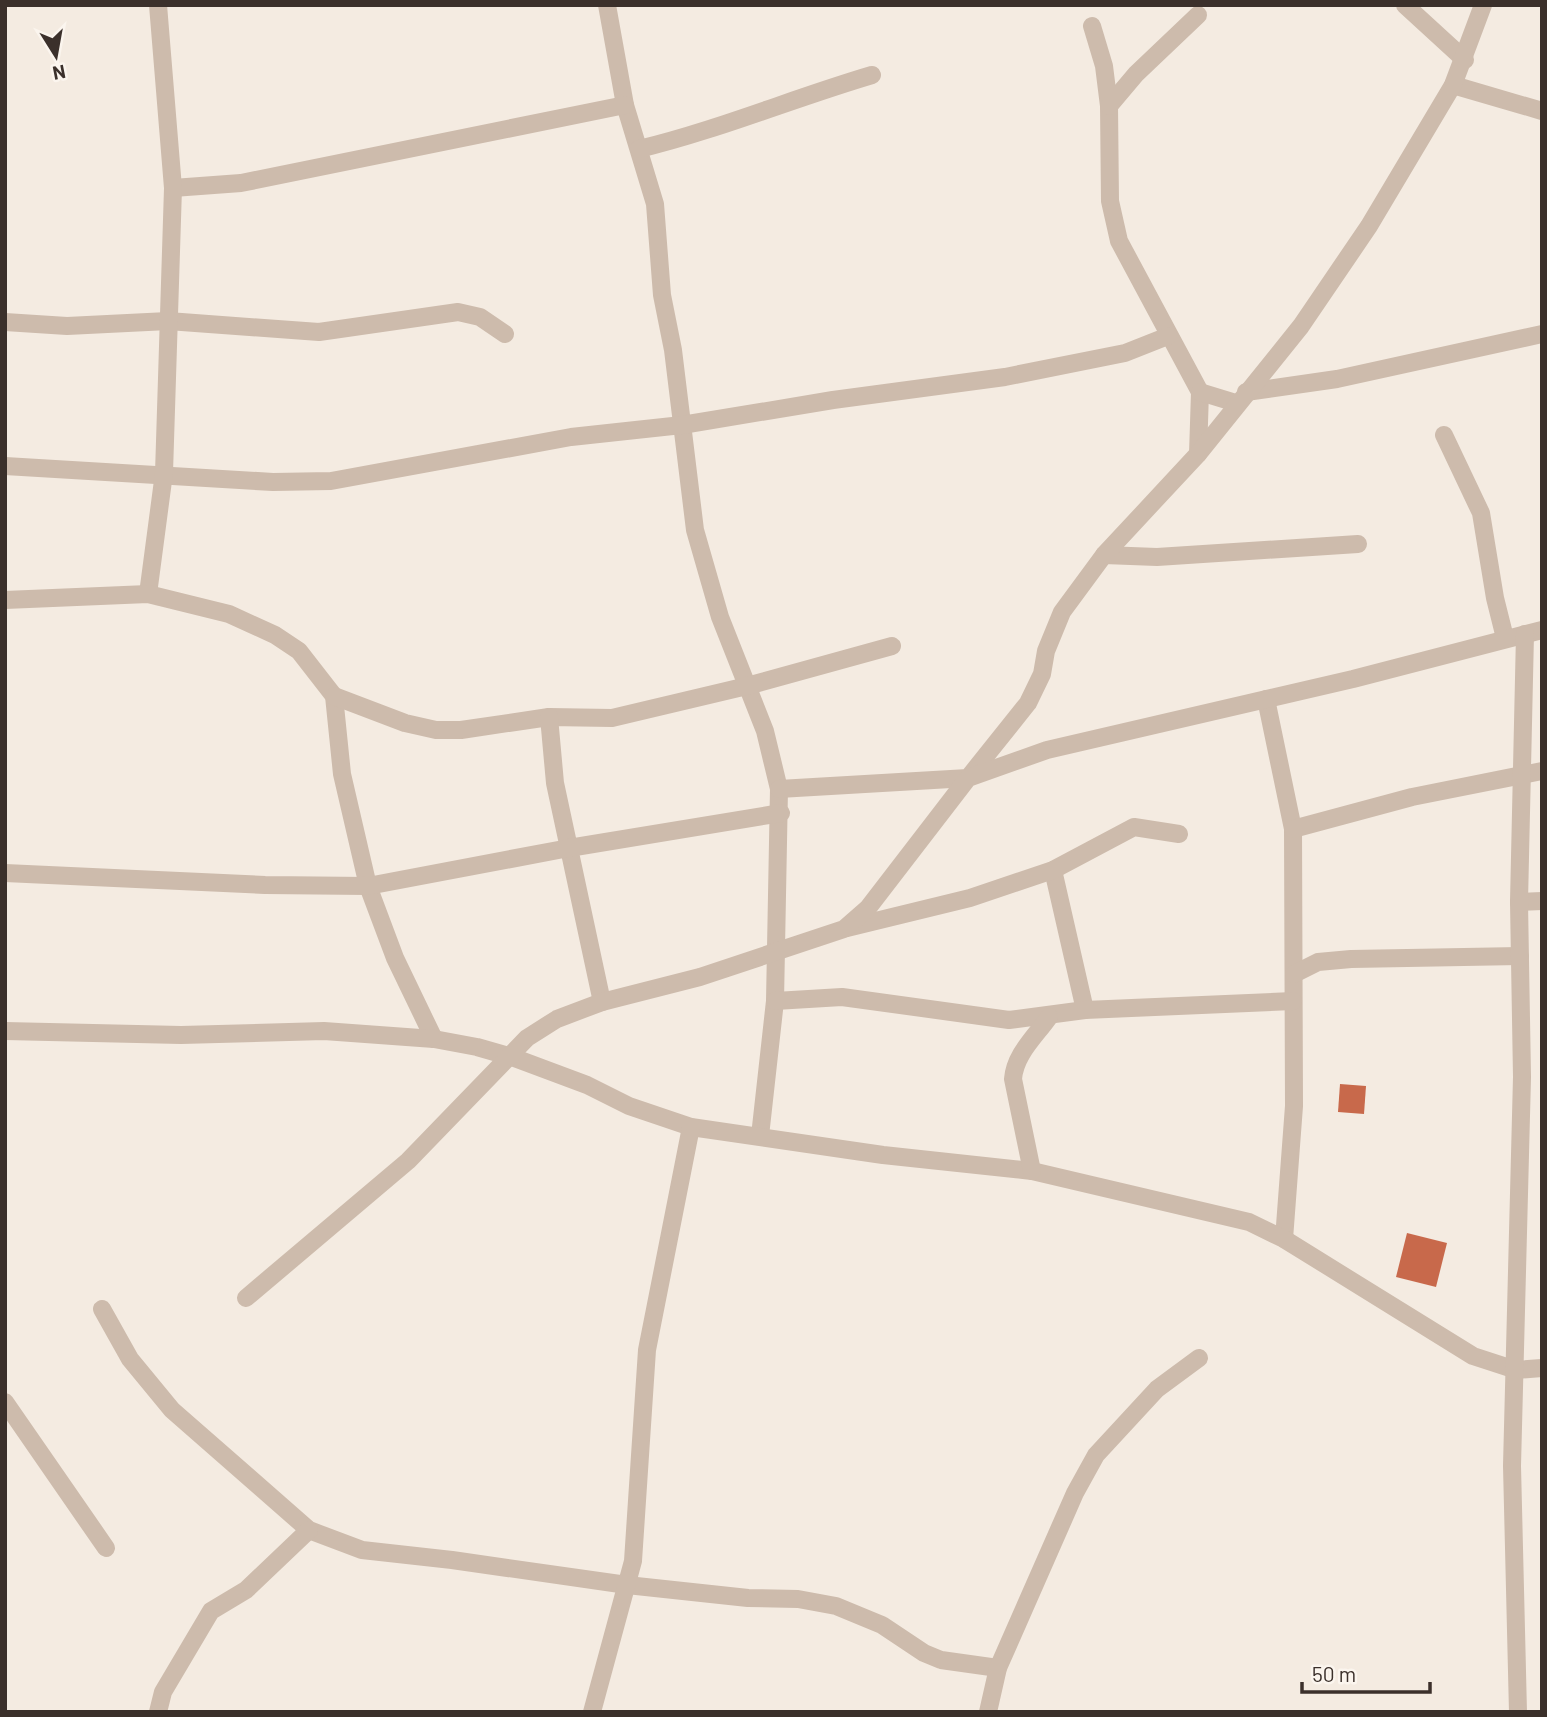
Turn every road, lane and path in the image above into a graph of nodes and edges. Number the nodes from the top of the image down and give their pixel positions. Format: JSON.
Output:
{"nodes":[{"id":1,"x":158,"y":5,"type":"edge"},
{"id":2,"x":607,"y":5,"type":"edge"},
{"id":3,"x":1405,"y":5,"type":"edge"},
{"id":4,"x":1483,"y":5,"type":"edge"},
{"id":5,"x":1198,"y":15,"type":"dead end"},
{"id":6,"x":1092,"y":26,"type":"dead end"},
{"id":7,"x":1465,"y":60,"type":"junction"},
{"id":8,"x":872,"y":75,"type":"dead end"},
{"id":9,"x":1453,"y":85,"type":"junction"},
{"id":10,"x":625,"y":105,"type":"junction"},
{"id":11,"x":1109,"y":106,"type":"junction"},
{"id":12,"x":1542,"y":111,"type":"edge"},
{"id":13,"x":639,"y":149,"type":"junction"},
{"id":14,"x":173,"y":188,"type":"junction"},
{"id":15,"x":168,"y":321,"type":"junction"},
{"id":16,"x":5,"y":322,"type":"edge"},
{"id":17,"x":505,"y":334,"type":"dead end"},
{"id":18,"x":1542,"y":334,"type":"edge"},
{"id":19,"x":1168,"y":336,"type":"junction"},
{"id":20,"x":1200,"y":392,"type":"junction"},
{"id":21,"x":1241,"y":398,"type":"junction"},
{"id":22,"x":682,"y":425,"type":"junction"},
{"id":23,"x":1444,"y":435,"type":"dead end"},
{"id":24,"x":1198,"y":454,"type":"junction"},
{"id":25,"x":5,"y":466,"type":"edge"},
{"id":26,"x":164,"y":473,"type":"junction"},
{"id":27,"x":1358,"y":544,"type":"dead end"},
{"id":28,"x":1104,"y":555,"type":"junction"},
{"id":29,"x":148,"y":594,"type":"junction"},
{"id":30,"x":5,"y":600,"type":"edge"},
{"id":31,"x":1534,"y":632,"type":"edge"},
{"id":32,"x":1505,"y":638,"type":"junction"},
{"id":33,"x":892,"y":646,"type":"dead end"},
{"id":34,"x":747,"y":687,"type":"junction"},
{"id":35,"x":334,"y":696,"type":"junction"},
{"id":36,"x":1266,"y":699,"type":"junction"},
{"id":37,"x":549,"y":717,"type":"junction"},
{"id":38,"x":1542,"y":771,"type":"edge"},
{"id":39,"x":1521,"y":775,"type":"junction"},
{"id":40,"x":968,"y":778,"type":"junction"},
{"id":41,"x":779,"y":789,"type":"junction"},
{"id":42,"x":781,"y":813,"type":"junction"},
{"id":43,"x":1293,"y":830,"type":"junction"},
{"id":44,"x":1178,"y":834,"type":"dead end"},
{"id":45,"x":569,"y":848,"type":"junction"},
{"id":46,"x":1053,"y":870,"type":"junction"},
{"id":47,"x":5,"y":873,"type":"edge"},
{"id":48,"x":368,"y":886,"type":"junction"},
{"id":49,"x":1542,"y":901,"type":"edge"},
{"id":50,"x":1520,"y":902,"type":"junction"},
{"id":51,"x":844,"y":929,"type":"junction"},
{"id":52,"x":1294,"y":949,"type":"junction"},
{"id":53,"x":775,"y":951,"type":"junction"},
{"id":54,"x":1520,"y":956,"type":"junction"},
{"id":55,"x":1318,"y":962,"type":"junction"},
{"id":56,"x":1294,"y":974,"type":"junction"},
{"id":57,"x":775,"y":1001,"type":"junction"},
{"id":58,"x":1293,"y":1001,"type":"junction"},
{"id":59,"x":602,"y":1002,"type":"junction"},
{"id":60,"x":1085,"y":1010,"type":"junction"},
{"id":61,"x":1049,"y":1017,"type":"junction"},
{"id":62,"x":5,"y":1031,"type":"edge"},
{"id":63,"x":434,"y":1040,"type":"junction"},
{"id":64,"x":512,"y":1057,"type":"junction"},
{"id":65,"x":691,"y":1127,"type":"junction"},
{"id":66,"x":760,"y":1136,"type":"junction"},
{"id":67,"x":1032,"y":1171,"type":"junction"},
{"id":68,"x":1284,"y":1239,"type":"junction"},
{"id":69,"x":246,"y":1298,"type":"dead end"},
{"id":70,"x":103,"y":1309,"type":"dead end"},
{"id":71,"x":1199,"y":1358,"type":"dead end"},
{"id":72,"x":1542,"y":1368,"type":"edge"},
{"id":73,"x":1516,"y":1370,"type":"junction"},
{"id":74,"x":5,"y":1402,"type":"edge"},
{"id":75,"x":309,"y":1530,"type":"junction"},
{"id":76,"x":106,"y":1548,"type":"dead end"},
{"id":77,"x":626,"y":1585,"type":"junction"},
{"id":78,"x":998,"y":1668,"type":"junction"},
{"id":79,"x":158,"y":1712,"type":"edge"},
{"id":80,"x":592,"y":1712,"type":"edge"},
{"id":81,"x":988,"y":1712,"type":"edge"},
{"id":82,"x":1518,"y":1712,"type":"edge"}],
"edges":[{"from":1,"to":14,"type":"street"},
{"from":2,"to":10,"type":"street"},
{"from":3,"to":7,"type":"street"},
{"from":4,"to":7,"type":"street"},
{"from":5,"to":11,"type":"street"},
{"from":6,"to":11,"type":"street"},
{"from":7,"to":9,"type":"street"},
{"from":8,"to":13,"type":"street"},
{"from":9,"to":12,"type":"street"},
{"from":9,"to":21,"type":"street"},
{"from":10,"to":13,"type":"street"},
{"from":10,"to":14,"type":"street"},
{"from":11,"to":19,"type":"street"},
{"from":13,"to":22,"type":"street"},
{"from":14,"to":15,"type":"street"},
{"from":15,"to":16,"type":"street"},
{"from":15,"to":17,"type":"street"},
{"from":15,"to":26,"type":"street"},
{"from":18,"to":21,"type":"street"},
{"from":19,"to":20,"type":"street"},
{"from":19,"to":22,"type":"street"},
{"from":20,"to":21,"type":"street"},
{"from":20,"to":24,"type":"street"},
{"from":21,"to":24,"type":"street"},
{"from":22,"to":26,"type":"street"},
{"from":22,"to":34,"type":"street"},
{"from":23,"to":32,"type":"street"},
{"from":24,"to":28,"type":"street"},
{"from":25,"to":26,"type":"street"},
{"from":26,"to":29,"type":"street"},
{"from":27,"to":28,"type":"street"},
{"from":28,"to":40,"type":"street"},
{"from":29,"to":30,"type":"street"},
{"from":29,"to":35,"type":"street"},
{"from":31,"to":32,"type":"street"},
{"from":31,"to":39,"type":"street"},
{"from":32,"to":36,"type":"street"},
{"from":33,"to":34,"type":"street"},
{"from":34,"to":37,"type":"street"},
{"from":34,"to":41,"type":"street"},
{"from":35,"to":37,"type":"street"},
{"from":35,"to":48,"type":"street"},
{"from":36,"to":40,"type":"street"},
{"from":36,"to":43,"type":"street"},
{"from":37,"to":45,"type":"street"},
{"from":38,"to":39,"type":"street"},
{"from":39,"to":43,"type":"street"},
{"from":39,"to":50,"type":"street"},
{"from":40,"to":41,"type":"street"},
{"from":40,"to":51,"type":"street"},
{"from":41,"to":42,"type":"street"},
{"from":42,"to":45,"type":"street"},
{"from":42,"to":53,"type":"street"},
{"from":43,"to":52,"type":"street"},
{"from":44,"to":46,"type":"street"},
{"from":45,"to":48,"type":"street"},
{"from":45,"to":59,"type":"street"},
{"from":46,"to":51,"type":"street"},
{"from":46,"to":60,"type":"street"},
{"from":47,"to":48,"type":"street"},
{"from":48,"to":63,"type":"street"},
{"from":49,"to":50,"type":"street"},
{"from":50,"to":54,"type":"street"},
{"from":51,"to":53,"type":"street"},
{"from":52,"to":55,"type":"street"},
{"from":52,"to":56,"type":"street"},
{"from":53,"to":57,"type":"street"},
{"from":53,"to":59,"type":"street"},
{"from":54,"to":55,"type":"street"},
{"from":54,"to":73,"type":"street"},
{"from":55,"to":56,"type":"street"},
{"from":56,"to":58,"type":"street"},
{"from":57,"to":61,"type":"street"},
{"from":57,"to":66,"type":"street"},
{"from":58,"to":60,"type":"street"},
{"from":58,"to":68,"type":"street"},
{"from":59,"to":64,"type":"street"},
{"from":60,"to":61,"type":"street"},
{"from":61,"to":67,"type":"street"},
{"from":62,"to":63,"type":"street"},
{"from":63,"to":64,"type":"street"},
{"from":64,"to":65,"type":"street"},
{"from":64,"to":69,"type":"street"},
{"from":65,"to":66,"type":"street"},
{"from":65,"to":77,"type":"street"},
{"from":66,"to":67,"type":"street"},
{"from":67,"to":68,"type":"street"},
{"from":68,"to":73,"type":"street"},
{"from":70,"to":75,"type":"street"},
{"from":71,"to":78,"type":"street"},
{"from":72,"to":73,"type":"street"},
{"from":73,"to":82,"type":"street"},
{"from":74,"to":76,"type":"street"},
{"from":75,"to":77,"type":"street"},
{"from":75,"to":79,"type":"street"},
{"from":77,"to":78,"type":"street"},
{"from":77,"to":80,"type":"street"},
{"from":78,"to":81,"type":"street"}]}
